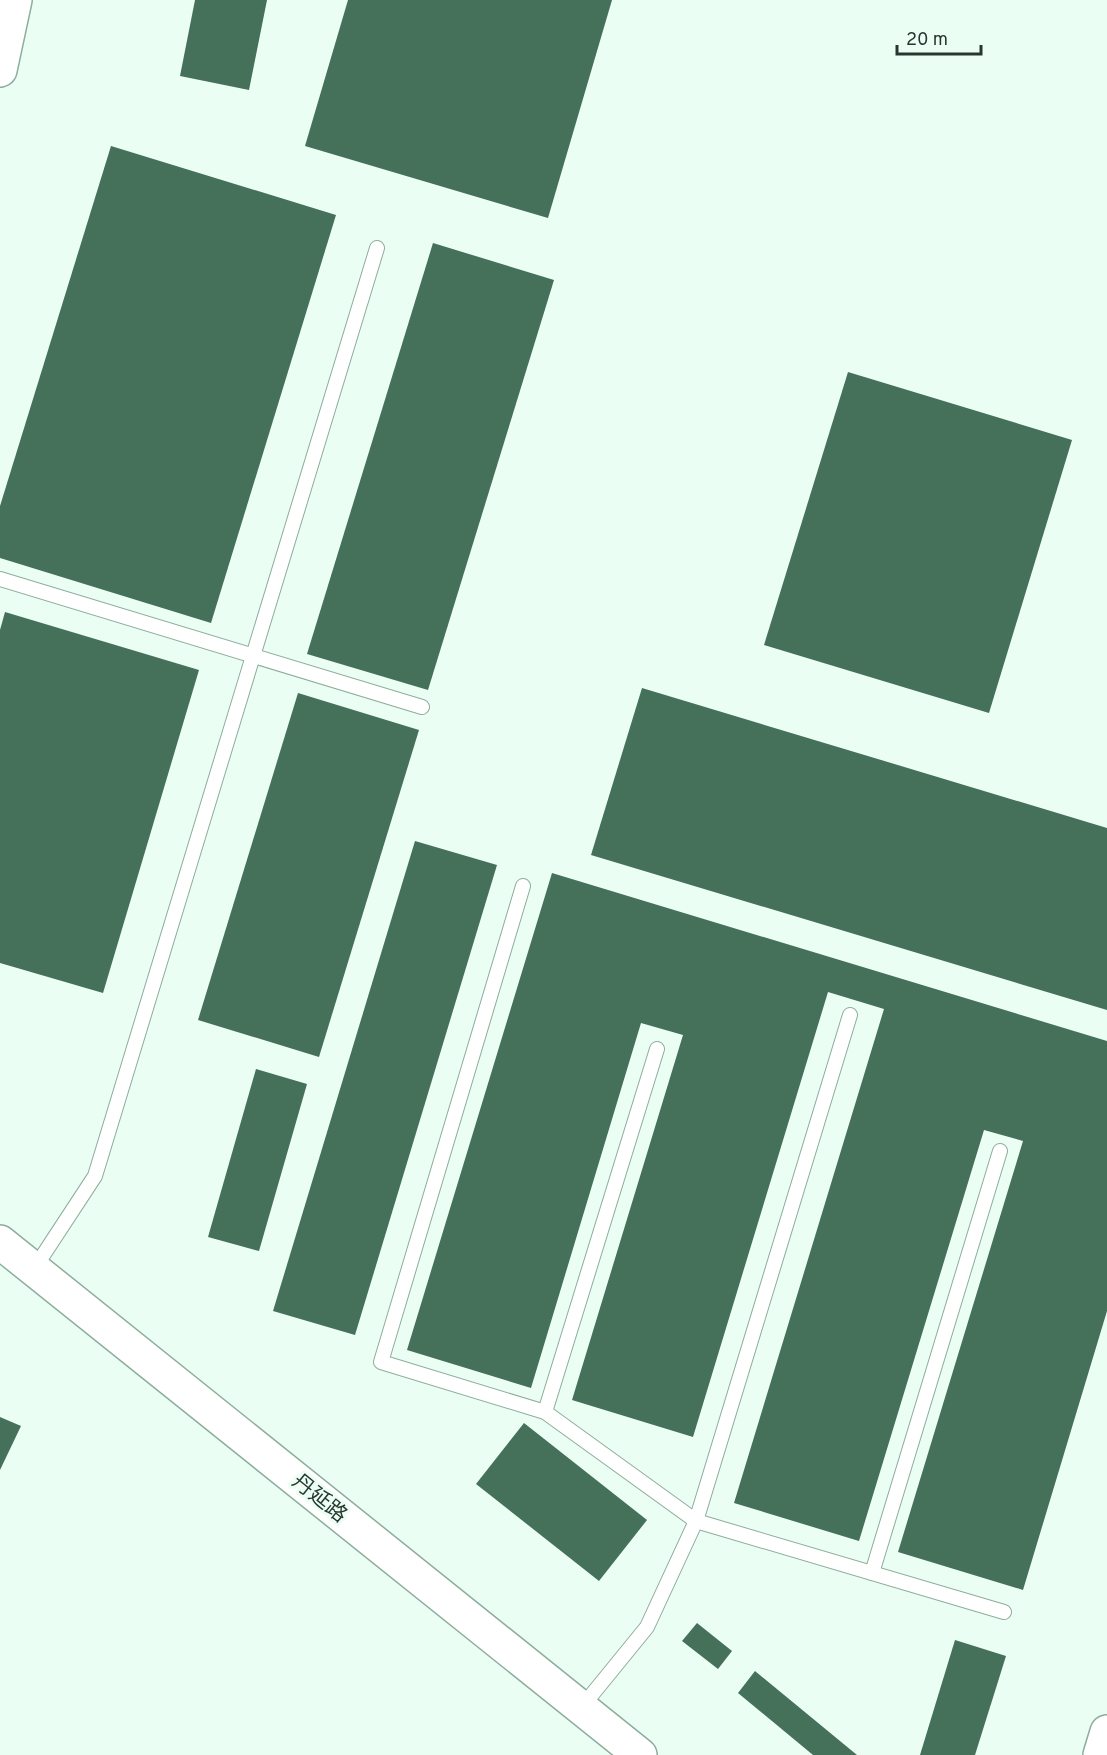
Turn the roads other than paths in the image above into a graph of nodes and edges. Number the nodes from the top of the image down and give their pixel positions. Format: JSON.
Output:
{"nodes":[{"id":1,"x":15,"y":0,"type":"edge"},
{"id":2,"x":0,"y":70,"type":"edge"},
{"id":3,"x":377,"y":248,"type":"dead end"},
{"id":4,"x":0,"y":579,"type":"edge"},
{"id":5,"x":253,"y":656,"type":"junction"},
{"id":6,"x":422,"y":707,"type":"dead end"},
{"id":7,"x":524,"y":886,"type":"dead end"},
{"id":8,"x":850,"y":1015,"type":"dead end"},
{"id":9,"x":657,"y":1049,"type":"dead end"},
{"id":10,"x":1000,"y":1151,"type":"dead end"},
{"id":11,"x":0,"y":1242,"type":"edge"},
{"id":12,"x":34,"y":1269,"type":"junction"},
{"id":13,"x":545,"y":1412,"type":"junction"},
{"id":14,"x":696,"y":1521,"type":"junction"},
{"id":15,"x":872,"y":1573,"type":"junction"},
{"id":16,"x":1004,"y":1612,"type":"dead end"},
{"id":17,"x":581,"y":1708,"type":"junction"},
{"id":18,"x":1107,"y":1732,"type":"edge"},
{"id":19,"x":640,"y":1755,"type":"edge"},
{"id":20,"x":1100,"y":1755,"type":"edge"}],
"edges":[{"from":1,"to":2,"type":"main road"},
{"from":3,"to":5,"type":"lane"},
{"from":4,"to":5,"type":"lane"},
{"from":5,"to":6,"type":"lane"},
{"from":5,"to":12,"type":"lane"},
{"from":7,"to":13,"type":"lane"},
{"from":8,"to":14,"type":"lane"},
{"from":9,"to":13,"type":"lane"},
{"from":10,"to":15,"type":"lane"},
{"from":11,"to":12,"type":"main road","name":"丹延路"},
{"from":12,"to":17,"type":"main road","name":"丹延路"},
{"from":13,"to":14,"type":"lane"},
{"from":14,"to":15,"type":"lane"},
{"from":14,"to":17,"type":"lane"},
{"from":15,"to":16,"type":"lane"},
{"from":17,"to":19,"type":"main road","name":"丹延路"},
{"from":18,"to":20,"type":"main road"}]}
